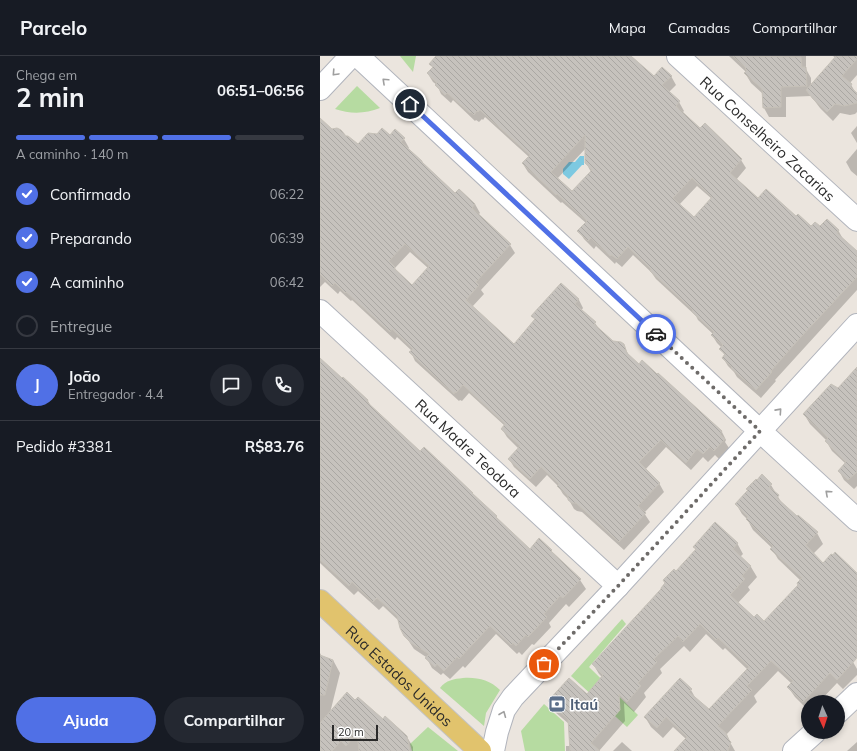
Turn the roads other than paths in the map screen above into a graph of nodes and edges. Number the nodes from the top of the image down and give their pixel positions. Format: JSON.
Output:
{"nodes":[{"id":1,"x":351,"y":56,"type":"edge"},
{"id":2,"x":358,"y":56,"type":"edge"},
{"id":3,"x":678,"y":56,"type":"edge"},
{"id":4,"x":320,"y":89,"type":"edge"},
{"id":5,"x":857,"y":220,"type":"edge"},
{"id":6,"x":320,"y":311,"type":"edge"},
{"id":7,"x":857,"y":325,"type":"edge"},
{"id":8,"x":760,"y":431,"type":"junction"},
{"id":9,"x":857,"y":520,"type":"edge"},
{"id":10,"x":618,"y":586,"type":"junction"},
{"id":11,"x":320,"y":600,"type":"edge"},
{"id":12,"x":857,"y":694,"type":"edge"},
{"id":13,"x":845,"y":705,"type":"edge"},
{"id":14,"x":807,"y":739,"type":"edge"},
{"id":15,"x":480,"y":751,"type":"edge"},
{"id":16,"x":493,"y":751,"type":"edge"},
{"id":17,"x":794,"y":751,"type":"edge"}],
"edges":[{"from":1,"to":4,"type":"street","one_way":true},
{"from":8,"to":2,"type":"street","one_way":true},
{"from":3,"to":5,"type":"street","name":"Rua Conselheiro Zacarias"},
{"from":6,"to":10,"type":"street","name":"Rua Madre Teodora"},
{"from":8,"to":7,"type":"street","one_way":true},
{"from":9,"to":8,"type":"street","one_way":true},
{"from":8,"to":10,"type":"street"},
{"from":16,"to":10,"type":"street","one_way":true},
{"from":11,"to":15,"type":"main road","name":"Rua Estados Unidos"},
{"from":12,"to":13,"type":"street"},
{"from":14,"to":17,"type":"street"}]}
